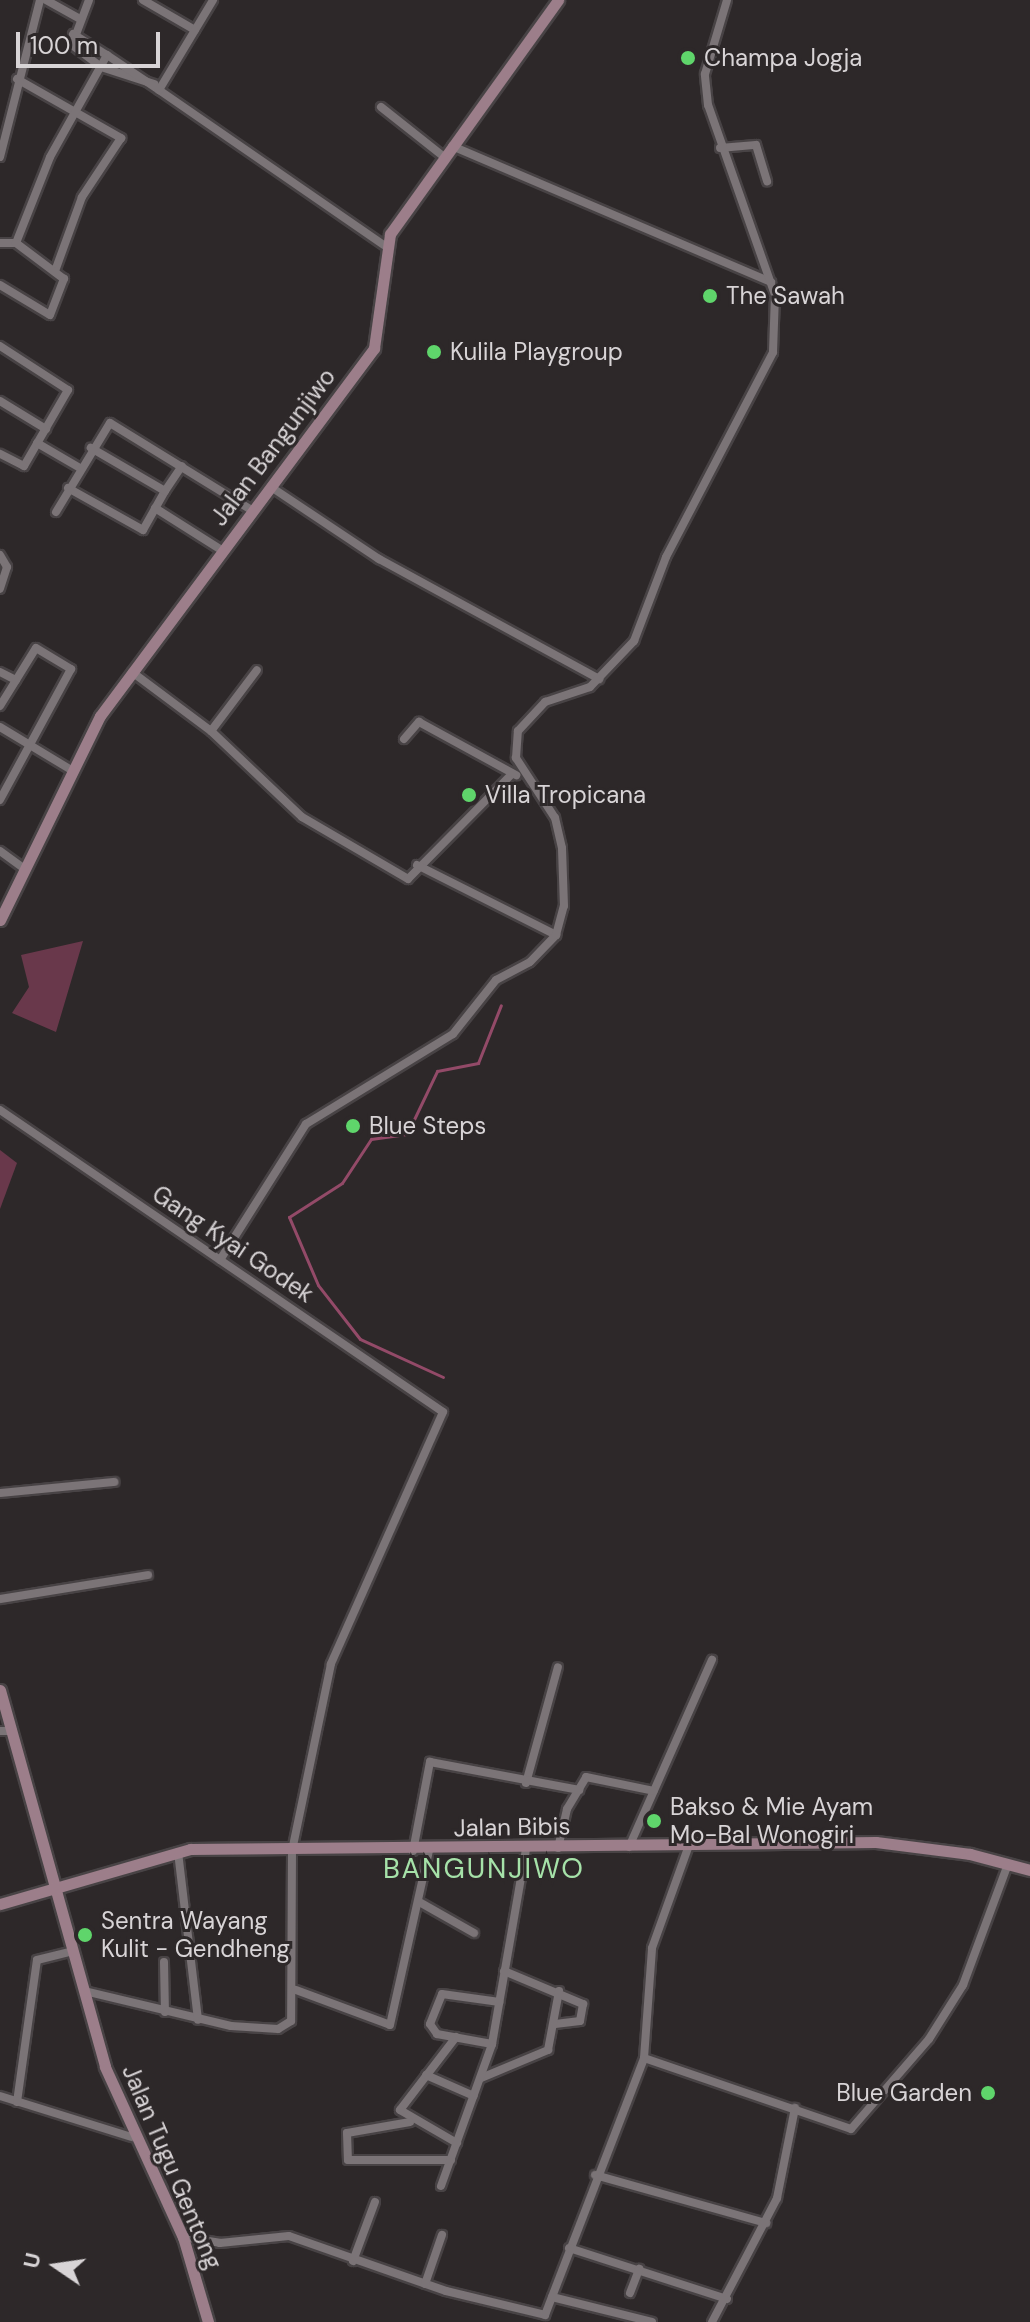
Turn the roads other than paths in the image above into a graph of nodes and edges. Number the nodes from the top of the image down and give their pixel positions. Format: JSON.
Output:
{"nodes":[{"id":1,"x":43,"y":0,"type":"edge"},
{"id":2,"x":89,"y":0,"type":"edge"},
{"id":3,"x":143,"y":0,"type":"edge"},
{"id":4,"x":213,"y":0,"type":"edge"},
{"id":5,"x":558,"y":0,"type":"edge"},
{"id":6,"x":727,"y":0,"type":"edge"},
{"id":7,"x":80,"y":19,"type":"junction"},
{"id":8,"x":195,"y":30,"type":"junction"},
{"id":9,"x":73,"y":34,"type":"junction"},
{"id":10,"x":107,"y":55,"type":"junction"},
{"id":11,"x":101,"y":67,"type":"junction"},
{"id":12,"x":17,"y":79,"type":"junction"},
{"id":13,"x":156,"y":87,"type":"junction"},
{"id":14,"x":77,"y":107,"type":"junction"},
{"id":15,"x":381,"y":107,"type":"dead end"},
{"id":16,"x":0,"y":120,"type":"edge"},
{"id":17,"x":11,"y":124,"type":"junction"},
{"id":18,"x":452,"y":146,"type":"junction"},
{"id":19,"x":720,"y":148,"type":"junction"},
{"id":20,"x":0,"y":157,"type":"edge"},
{"id":21,"x":444,"y":157,"type":"junction"},
{"id":22,"x":767,"y":181,"type":"dead end"},
{"id":23,"x":0,"y":243,"type":"edge"},
{"id":24,"x":16,"y":243,"type":"junction"},
{"id":25,"x":384,"y":245,"type":"junction"},
{"id":26,"x":55,"y":271,"type":"junction"},
{"id":27,"x":771,"y":282,"type":"junction"},
{"id":28,"x":0,"y":285,"type":"edge"},
{"id":29,"x":0,"y":346,"type":"edge"},
{"id":30,"x":0,"y":401,"type":"edge"},
{"id":31,"x":46,"y":429,"type":"junction"},
{"id":32,"x":37,"y":443,"type":"junction"},
{"id":33,"x":91,"y":448,"type":"junction"},
{"id":34,"x":0,"y":454,"type":"edge"},
{"id":35,"x":182,"y":466,"type":"junction"},
{"id":36,"x":80,"y":468,"type":"junction"},
{"id":37,"x":271,"y":487,"type":"junction"},
{"id":38,"x":68,"y":488,"type":"junction"},
{"id":39,"x":165,"y":491,"type":"junction"},
{"id":40,"x":155,"y":508,"type":"junction"},
{"id":41,"x":253,"y":511,"type":"junction"},
{"id":42,"x":56,"y":512,"type":"dead end"},
{"id":43,"x":223,"y":551,"type":"junction"},
{"id":44,"x":0,"y":555,"type":"edge"},
{"id":45,"x":0,"y":589,"type":"edge"},
{"id":46,"x":257,"y":670,"type":"dead end"},
{"id":47,"x":0,"y":672,"type":"edge"},
{"id":48,"x":132,"y":672,"type":"junction"},
{"id":49,"x":599,"y":679,"type":"junction"},
{"id":50,"x":16,"y":680,"type":"junction"},
{"id":51,"x":0,"y":706,"type":"edge"},
{"id":52,"x":0,"y":727,"type":"edge"},
{"id":53,"x":211,"y":731,"type":"junction"},
{"id":54,"x":404,"y":739,"type":"dead end"},
{"id":55,"x":31,"y":745,"type":"junction"},
{"id":56,"x":73,"y":771,"type":"junction"},
{"id":57,"x":512,"y":774,"type":"junction"},
{"id":58,"x":527,"y":781,"type":"junction"},
{"id":59,"x":3,"y":787,"type":"edge"},
{"id":60,"x":0,"y":800,"type":"edge"},
{"id":61,"x":0,"y":851,"type":"edge"},
{"id":62,"x":417,"y":865,"type":"junction"},
{"id":63,"x":25,"y":869,"type":"junction"},
{"id":64,"x":0,"y":920,"type":"edge"},
{"id":65,"x":556,"y":935,"type":"junction"},
{"id":66,"x":0,"y":1110,"type":"edge"},
{"id":67,"x":220,"y":1260,"type":"junction"},
{"id":68,"x":114,"y":1482,"type":"dead end"},
{"id":69,"x":0,"y":1493,"type":"edge"},
{"id":70,"x":148,"y":1575,"type":"dead end"},
{"id":71,"x":0,"y":1599,"type":"edge"},
{"id":72,"x":712,"y":1660,"type":"dead end"},
{"id":73,"x":558,"y":1667,"type":"dead end"},
{"id":74,"x":0,"y":1690,"type":"edge"},
{"id":75,"x":6,"y":1731,"type":"edge"},
{"id":76,"x":526,"y":1783,"type":"junction"},
{"id":77,"x":579,"y":1790,"type":"junction"},
{"id":78,"x":654,"y":1791,"type":"junction"},
{"id":79,"x":689,"y":1845,"type":"junction"},
{"id":80,"x":628,"y":1847,"type":"junction"},
{"id":81,"x":558,"y":1848,"type":"junction"},
{"id":82,"x":526,"y":1849,"type":"junction"},
{"id":83,"x":292,"y":1851,"type":"junction"},
{"id":84,"x":429,"y":1851,"type":"junction"},
{"id":85,"x":178,"y":1852,"type":"junction"},
{"id":86,"x":413,"y":1852,"type":"junction"},
{"id":87,"x":1008,"y":1864,"type":"junction"},
{"id":88,"x":1030,"y":1870,"type":"edge"},
{"id":89,"x":58,"y":1890,"type":"junction"},
{"id":90,"x":421,"y":1903,"type":"junction"},
{"id":91,"x":0,"y":1904,"type":"edge"},
{"id":92,"x":474,"y":1933,"type":"dead end"},
{"id":93,"x":74,"y":1951,"type":"junction"},
{"id":94,"x":164,"y":1962,"type":"dead end"},
{"id":95,"x":504,"y":1971,"type":"junction"},
{"id":96,"x":296,"y":1990,"type":"junction"},
{"id":97,"x":559,"y":1991,"type":"junction"},
{"id":98,"x":88,"y":1992,"type":"junction"},
{"id":99,"x":499,"y":2002,"type":"junction"},
{"id":100,"x":165,"y":2012,"type":"junction"},
{"id":101,"x":198,"y":2020,"type":"junction"},
{"id":102,"x":555,"y":2024,"type":"junction"},
{"id":103,"x":456,"y":2037,"type":"junction"},
{"id":104,"x":492,"y":2044,"type":"junction"},
{"id":105,"x":644,"y":2058,"type":"junction"},
{"id":106,"x":426,"y":2075,"type":"junction"},
{"id":107,"x":481,"y":2078,"type":"junction"},
{"id":108,"x":0,"y":2096,"type":"edge"},
{"id":109,"x":474,"y":2096,"type":"junction"},
{"id":110,"x":17,"y":2102,"type":"junction"},
{"id":111,"x":795,"y":2108,"type":"junction"},
{"id":112,"x":410,"y":2122,"type":"junction"},
{"id":113,"x":132,"y":2137,"type":"junction"},
{"id":114,"x":457,"y":2143,"type":"junction"},
{"id":115,"x":451,"y":2160,"type":"junction"},
{"id":116,"x":595,"y":2175,"type":"junction"},
{"id":117,"x":441,"y":2186,"type":"dead end"},
{"id":118,"x":375,"y":2202,"type":"dead end"},
{"id":119,"x":766,"y":2223,"type":"junction"},
{"id":120,"x":442,"y":2235,"type":"dead end"},
{"id":121,"x":183,"y":2237,"type":"junction"},
{"id":122,"x":569,"y":2248,"type":"junction"},
{"id":123,"x":353,"y":2261,"type":"junction"},
{"id":124,"x":639,"y":2269,"type":"junction"},
{"id":125,"x":425,"y":2284,"type":"junction"},
{"id":126,"x":630,"y":2293,"type":"dead end"},
{"id":127,"x":552,"y":2297,"type":"junction"},
{"id":128,"x":727,"y":2299,"type":"junction"},
{"id":129,"x":210,"y":2322,"type":"edge"},
{"id":130,"x":652,"y":2322,"type":"edge"},
{"id":131,"x":712,"y":2322,"type":"edge"}],
"edges":[{"from":1,"to":7,"type":"street"},
{"from":1,"to":12,"type":"street"},
{"from":2,"to":7,"type":"street"},
{"from":3,"to":8,"type":"street"},
{"from":4,"to":8,"type":"street"},
{"from":5,"to":18,"type":"main road"},
{"from":6,"to":19,"type":"street"},
{"from":7,"to":9,"type":"street"},
{"from":8,"to":13,"type":"street"},
{"from":9,"to":10,"type":"street"},
{"from":9,"to":11,"type":"street"},
{"from":10,"to":11,"type":"street"},
{"from":10,"to":13,"type":"street"},
{"from":11,"to":13,"type":"street"},
{"from":11,"to":14,"type":"street"},
{"from":12,"to":14,"type":"street"},
{"from":12,"to":17,"type":"street"},
{"from":13,"to":25,"type":"street"},
{"from":14,"to":24,"type":"street"},
{"from":14,"to":26,"type":"street"},
{"from":15,"to":21,"type":"street"},
{"from":16,"to":17,"type":"street"},
{"from":17,"to":20,"type":"street"},
{"from":18,"to":21,"type":"main road"},
{"from":18,"to":27,"type":"street"},
{"from":19,"to":22,"type":"street"},
{"from":19,"to":27,"type":"street"},
{"from":21,"to":25,"type":"main road"},
{"from":23,"to":24,"type":"street"},
{"from":24,"to":26,"type":"street"},
{"from":25,"to":37,"type":"main road","name":"Jalan Bangunjiwo"},
{"from":26,"to":28,"type":"street"},
{"from":27,"to":49,"type":"street"},
{"from":29,"to":31,"type":"street"},
{"from":30,"to":31,"type":"street"},
{"from":31,"to":32,"type":"street"},
{"from":32,"to":34,"type":"street"},
{"from":32,"to":36,"type":"street"},
{"from":33,"to":35,"type":"street"},
{"from":33,"to":36,"type":"street"},
{"from":33,"to":39,"type":"street"},
{"from":35,"to":39,"type":"street"},
{"from":35,"to":41,"type":"street"},
{"from":36,"to":38,"type":"street"},
{"from":37,"to":41,"type":"main road","name":"Jalan Bangunjiwo"},
{"from":37,"to":49,"type":"street"},
{"from":38,"to":40,"type":"street"},
{"from":38,"to":42,"type":"street"},
{"from":39,"to":40,"type":"street"},
{"from":40,"to":43,"type":"street"},
{"from":41,"to":43,"type":"main road","name":"Jalan Bangunjiwo"},
{"from":43,"to":48,"type":"main road","name":"Jalan Bangunjiwo"},
{"from":44,"to":45,"type":"street"},
{"from":46,"to":53,"type":"street"},
{"from":47,"to":50,"type":"street"},
{"from":48,"to":53,"type":"street"},
{"from":48,"to":56,"type":"main road","name":"Jalan Bangunjiwo"},
{"from":49,"to":58,"type":"street"},
{"from":50,"to":51,"type":"street"},
{"from":50,"to":55,"type":"street"},
{"from":52,"to":55,"type":"street"},
{"from":53,"to":62,"type":"street"},
{"from":54,"to":57,"type":"street"},
{"from":55,"to":56,"type":"street"},
{"from":55,"to":59,"type":"street"},
{"from":56,"to":63,"type":"main road","name":"Jalan Bangunjiwo"},
{"from":57,"to":58,"type":"street"},
{"from":57,"to":62,"type":"street"},
{"from":58,"to":65,"type":"street"},
{"from":59,"to":60,"type":"street"},
{"from":61,"to":63,"type":"street"},
{"from":62,"to":65,"type":"street"},
{"from":63,"to":64,"type":"main road","name":"Jalan Bangunjiwo"},
{"from":65,"to":67,"type":"street"},
{"from":66,"to":67,"type":"street","name":"Gang Kyai Godek"},
{"from":67,"to":83,"type":"street","name":"Gang Kyai Godek"},
{"from":68,"to":69,"type":"street"},
{"from":70,"to":71,"type":"street"},
{"from":72,"to":78,"type":"street"},
{"from":73,"to":76,"type":"street"},
{"from":74,"to":75,"type":"main road"},
{"from":75,"to":89,"type":"main road"},
{"from":76,"to":77,"type":"street"},
{"from":76,"to":86,"type":"street"},
{"from":77,"to":78,"type":"street"},
{"from":77,"to":81,"type":"street"},
{"from":78,"to":80,"type":"street"},
{"from":79,"to":80,"type":"main road","name":"Jalan Bibis"},
{"from":79,"to":87,"type":"main road","name":"Jalan Bibis"},
{"from":79,"to":105,"type":"street"},
{"from":80,"to":81,"type":"main road","name":"Jalan Bibis"},
{"from":81,"to":82,"type":"main road","name":"Jalan Bibis"},
{"from":82,"to":84,"type":"main road","name":"Jalan Bibis"},
{"from":82,"to":95,"type":"street"},
{"from":83,"to":85,"type":"main road","name":"Jalan Bibis"},
{"from":83,"to":86,"type":"main road","name":"Jalan Bibis"},
{"from":83,"to":96,"type":"street"},
{"from":84,"to":86,"type":"main road","name":"Jalan Bibis"},
{"from":84,"to":90,"type":"street"},
{"from":85,"to":89,"type":"main road","name":"Jalan Bibis"},
{"from":85,"to":101,"type":"street"},
{"from":87,"to":88,"type":"main road","name":"Jalan Bibis"},
{"from":87,"to":111,"type":"street"},
{"from":89,"to":91,"type":"main road","name":"Jalan Bibis"},
{"from":89,"to":93,"type":"main road","name":"Jalan Tugu Gentong"},
{"from":90,"to":92,"type":"street"},
{"from":90,"to":96,"type":"street"},
{"from":93,"to":98,"type":"main road","name":"Jalan Tugu Gentong"},
{"from":93,"to":110,"type":"street"},
{"from":94,"to":100,"type":"street"},
{"from":95,"to":97,"type":"street"},
{"from":95,"to":99,"type":"street"},
{"from":96,"to":101,"type":"street"},
{"from":97,"to":102,"type":"street"},
{"from":97,"to":102,"type":"street"},
{"from":98,"to":100,"type":"street"},
{"from":98,"to":113,"type":"main road","name":"Jalan Tugu Gentong"},
{"from":99,"to":103,"type":"street"},
{"from":99,"to":104,"type":"street"},
{"from":100,"to":101,"type":"street"},
{"from":102,"to":107,"type":"street"},
{"from":103,"to":104,"type":"street"},
{"from":103,"to":106,"type":"street"},
{"from":104,"to":107,"type":"street"},
{"from":105,"to":111,"type":"street"},
{"from":105,"to":116,"type":"street"},
{"from":106,"to":109,"type":"street"},
{"from":106,"to":112,"type":"street"},
{"from":107,"to":109,"type":"street"},
{"from":108,"to":110,"type":"street"},
{"from":109,"to":114,"type":"street"},
{"from":110,"to":113,"type":"street"},
{"from":111,"to":119,"type":"street"},
{"from":112,"to":114,"type":"street"},
{"from":112,"to":115,"type":"street"},
{"from":113,"to":121,"type":"main road","name":"Jalan Tugu Gentong"},
{"from":114,"to":115,"type":"street"},
{"from":115,"to":117,"type":"street"},
{"from":116,"to":119,"type":"street"},
{"from":116,"to":122,"type":"street"},
{"from":118,"to":123,"type":"street"},
{"from":119,"to":128,"type":"street"},
{"from":120,"to":125,"type":"street"},
{"from":121,"to":123,"type":"street"},
{"from":121,"to":129,"type":"main road","name":"Jalan Tugu Gentong"},
{"from":122,"to":124,"type":"street"},
{"from":122,"to":127,"type":"street"},
{"from":123,"to":125,"type":"street"},
{"from":124,"to":126,"type":"street"},
{"from":124,"to":128,"type":"street"},
{"from":125,"to":127,"type":"street"},
{"from":127,"to":130,"type":"street"},
{"from":128,"to":131,"type":"street"}]}
